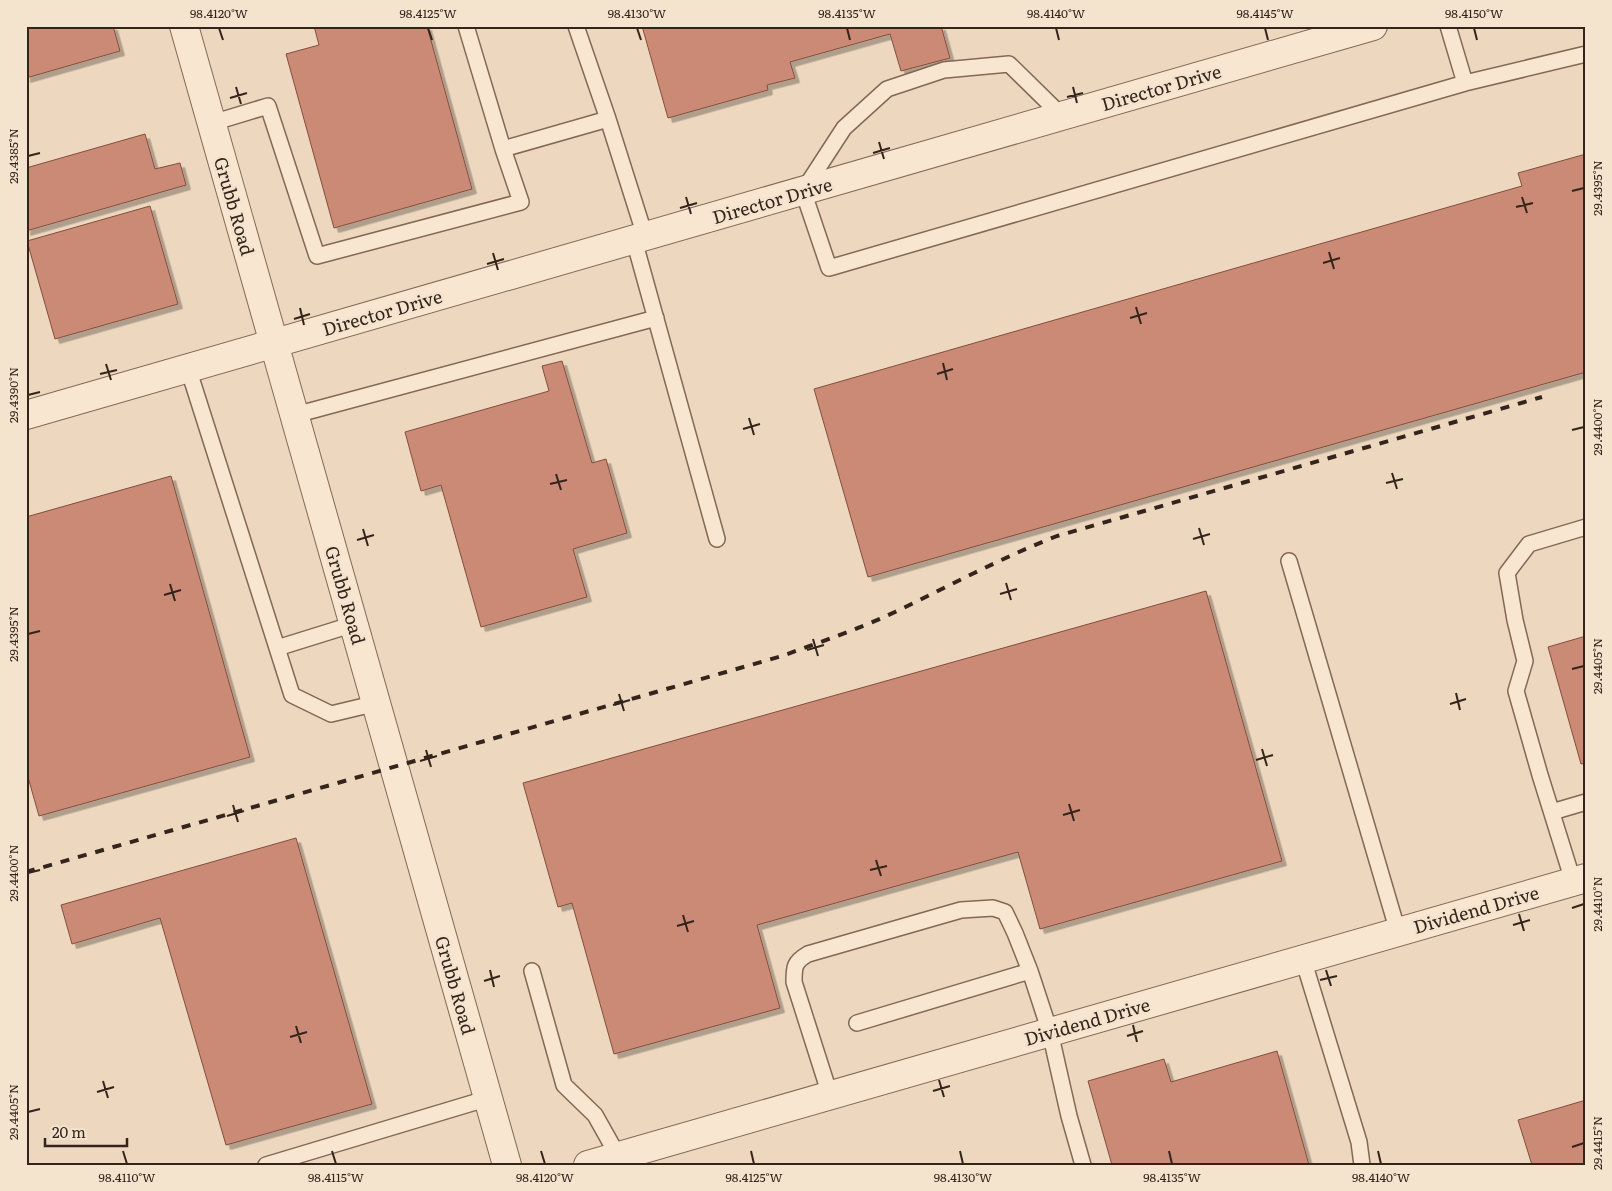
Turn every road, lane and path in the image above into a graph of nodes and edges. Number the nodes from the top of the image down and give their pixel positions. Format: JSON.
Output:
{"nodes":[{"id":1,"x":184,"y":26,"type":"edge"},
{"id":2,"x":466,"y":26,"type":"edge"},
{"id":3,"x":576,"y":26,"type":"edge"},
{"id":4,"x":1448,"y":26,"type":"edge"},
{"id":5,"x":1368,"y":27,"type":"edge"},
{"id":6,"x":1586,"y":54,"type":"edge"},
{"id":7,"x":1465,"y":84,"type":"junction"},
{"id":8,"x":1062,"y":116,"type":"junction"},
{"id":9,"x":608,"y":119,"type":"junction"},
{"id":10,"x":212,"y":123,"type":"junction"},
{"id":11,"x":502,"y":149,"type":"junction"},
{"id":12,"x":803,"y":191,"type":"junction"},
{"id":13,"x":640,"y":238,"type":"junction"},
{"id":14,"x":656,"y":318,"type":"junction"},
{"id":15,"x":274,"y":343,"type":"junction"},
{"id":16,"x":188,"y":368,"type":"junction"},
{"id":17,"x":26,"y":415,"type":"edge"},
{"id":18,"x":295,"y":415,"type":"junction"},
{"id":19,"x":1586,"y":527,"type":"edge"},
{"id":20,"x":717,"y":539,"type":"dead end"},
{"id":21,"x":1289,"y":562,"type":"dead end"},
{"id":22,"x":354,"y":624,"type":"junction"},
{"id":23,"x":277,"y":648,"type":"junction"},
{"id":24,"x":377,"y":703,"type":"junction"},
{"id":25,"x":1586,"y":802,"type":"edge"},
{"id":26,"x":1552,"y":812,"type":"junction"},
{"id":27,"x":1579,"y":880,"type":"edge"},
{"id":28,"x":1398,"y":932,"type":"junction"},
{"id":29,"x":1303,"y":959,"type":"junction"},
{"id":30,"x":532,"y":971,"type":"dead end"},
{"id":31,"x":1030,"y":971,"type":"junction"},
{"id":32,"x":857,"y":1023,"type":"dead end"},
{"id":33,"x":1050,"y":1032,"type":"junction"},
{"id":34,"x":830,"y":1095,"type":"junction"},
{"id":35,"x":489,"y":1098,"type":"junction"},
{"id":36,"x":618,"y":1156,"type":"junction"},
{"id":37,"x":266,"y":1165,"type":"edge"},
{"id":38,"x":507,"y":1165,"type":"edge"},
{"id":39,"x":588,"y":1165,"type":"edge"},
{"id":40,"x":1083,"y":1165,"type":"edge"},
{"id":41,"x":1362,"y":1165,"type":"edge"}],
"edges":[{"from":1,"to":10,"type":"street","name":"Grubb Road"},
{"from":2,"to":11,"type":"lane"},
{"from":3,"to":9,"type":"lane"},
{"from":4,"to":7,"type":"lane"},
{"from":5,"to":8,"type":"street","name":"Director Drive"},
{"from":6,"to":7,"type":"lane"},
{"from":7,"to":12,"type":"lane"},
{"from":8,"to":12,"type":"street","name":"Director Drive"},
{"from":8,"to":12,"type":"lane"},
{"from":9,"to":11,"type":"lane"},
{"from":9,"to":13,"type":"lane"},
{"from":10,"to":11,"type":"lane"},
{"from":10,"to":15,"type":"street","name":"Grubb Road"},
{"from":12,"to":13,"type":"street","name":"Director Drive"},
{"from":13,"to":14,"type":"lane"},
{"from":13,"to":15,"type":"street","name":"Director Drive"},
{"from":14,"to":18,"type":"lane"},
{"from":14,"to":20,"type":"lane"},
{"from":15,"to":16,"type":"street","name":"Director Drive"},
{"from":15,"to":18,"type":"street","name":"Grubb Road"},
{"from":16,"to":17,"type":"street","name":"Director Drive"},
{"from":16,"to":23,"type":"lane"},
{"from":18,"to":22,"type":"street","name":"Grubb Road"},
{"from":19,"to":26,"type":"lane"},
{"from":21,"to":28,"type":"lane"},
{"from":22,"to":23,"type":"lane"},
{"from":22,"to":24,"type":"street","name":"Grubb Road"},
{"from":23,"to":24,"type":"lane"},
{"from":24,"to":35,"type":"street","name":"Grubb Road"},
{"from":25,"to":26,"type":"lane"},
{"from":26,"to":27,"type":"lane"},
{"from":27,"to":28,"type":"street","name":"Dividend Drive"},
{"from":28,"to":29,"type":"street","name":"Dividend Drive"},
{"from":29,"to":33,"type":"street","name":"Dividend Drive"},
{"from":29,"to":41,"type":"lane"},
{"from":30,"to":36,"type":"lane"},
{"from":31,"to":32,"type":"lane"},
{"from":31,"to":33,"type":"lane"},
{"from":31,"to":34,"type":"lane"},
{"from":33,"to":34,"type":"street","name":"Dividend Drive"},
{"from":33,"to":40,"type":"lane"},
{"from":34,"to":36,"type":"street","name":"Dividend Drive"},
{"from":35,"to":37,"type":"lane"},
{"from":35,"to":38,"type":"street","name":"Grubb Road"},
{"from":36,"to":39,"type":"street","name":"Dividend Drive"}]}
